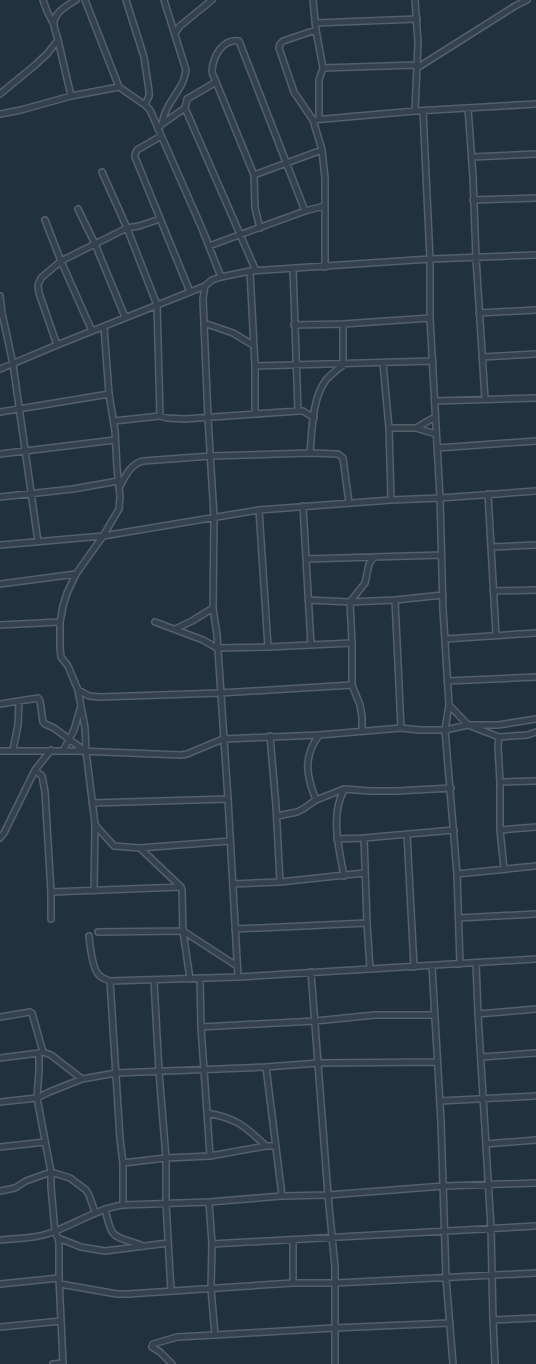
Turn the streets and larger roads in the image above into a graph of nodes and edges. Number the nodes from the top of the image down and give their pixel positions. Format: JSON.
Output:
{"nodes":[{"id":1,"x":43,"y":0,"type":"edge"},
{"id":2,"x":76,"y":0,"type":"edge"},
{"id":3,"x":86,"y":0,"type":"edge"},
{"id":4,"x":126,"y":0,"type":"edge"},
{"id":5,"x":164,"y":0,"type":"edge"},
{"id":6,"x":212,"y":0,"type":"edge"},
{"id":7,"x":313,"y":0,"type":"edge"},
{"id":8,"x":415,"y":0,"type":"edge"},
{"id":9,"x":511,"y":0,"type":"edge"},
{"id":10,"x":527,"y":0,"type":"edge"},
{"id":11,"x":515,"y":6,"type":"junction"},
{"id":12,"x":417,"y":19,"type":"junction"},
{"id":13,"x":54,"y":23,"type":"junction"},
{"id":14,"x":315,"y":23,"type":"junction"},
{"id":15,"x":316,"y":30,"type":"junction"},
{"id":16,"x":175,"y":33,"type":"junction"},
{"id":17,"x":58,"y":40,"type":"junction"},
{"id":18,"x":417,"y":66,"type":"junction"},
{"id":19,"x":323,"y":68,"type":"junction"},
{"id":20,"x":216,"y":82,"type":"junction"},
{"id":21,"x":119,"y":87,"type":"junction"},
{"id":22,"x":0,"y":92,"type":"edge"},
{"id":23,"x":71,"y":96,"type":"junction"},
{"id":24,"x":536,"y":104,"type":"edge"},
{"id":25,"x":145,"y":105,"type":"junction"},
{"id":26,"x":185,"y":108,"type":"junction"},
{"id":27,"x":468,"y":108,"type":"junction"},
{"id":28,"x":415,"y":111,"type":"junction"},
{"id":29,"x":423,"y":111,"type":"junction"},
{"id":30,"x":0,"y":115,"type":"edge"},
{"id":31,"x":316,"y":120,"type":"junction"},
{"id":32,"x":160,"y":127,"type":"junction"},
{"id":33,"x":161,"y":136,"type":"junction"},
{"id":34,"x":322,"y":150,"type":"junction"},
{"id":35,"x":536,"y":154,"type":"edge"},
{"id":36,"x":472,"y":157,"type":"junction"},
{"id":37,"x":286,"y":163,"type":"junction"},
{"id":38,"x":102,"y":172,"type":"dead end"},
{"id":39,"x":254,"y":175,"type":"junction"},
{"id":40,"x":536,"y":198,"type":"edge"},
{"id":41,"x":473,"y":200,"type":"junction"},
{"id":42,"x":324,"y":206,"type":"junction"},
{"id":43,"x":78,"y":209,"type":"dead end"},
{"id":44,"x":304,"y":211,"type":"junction"},
{"id":45,"x":160,"y":219,"type":"junction"},
{"id":46,"x":45,"y":220,"type":"dead end"},
{"id":47,"x":127,"y":228,"type":"junction"},
{"id":48,"x":260,"y":228,"type":"junction"},
{"id":49,"x":241,"y":235,"type":"junction"},
{"id":50,"x":95,"y":244,"type":"junction"},
{"id":51,"x":209,"y":246,"type":"junction"},
{"id":52,"x":536,"y":255,"type":"edge"},
{"id":53,"x":476,"y":258,"type":"junction"},
{"id":54,"x":430,"y":259,"type":"junction"},
{"id":55,"x":61,"y":261,"type":"junction"},
{"id":56,"x":325,"y":267,"type":"junction"},
{"id":57,"x":293,"y":269,"type":"junction"},
{"id":58,"x":253,"y":271,"type":"junction"},
{"id":59,"x":221,"y":277,"type":"junction"},
{"id":60,"x":205,"y":286,"type":"junction"},
{"id":61,"x":190,"y":292,"type":"junction"},
{"id":62,"x":0,"y":296,"type":"edge"},
{"id":63,"x":157,"y":305,"type":"junction"},
{"id":64,"x":536,"y":310,"type":"edge"},
{"id":65,"x":479,"y":313,"type":"junction"},
{"id":66,"x":125,"y":318,"type":"junction"},
{"id":67,"x":430,"y":318,"type":"junction"},
{"id":68,"x":204,"y":323,"type":"junction"},
{"id":69,"x":343,"y":324,"type":"junction"},
{"id":70,"x":294,"y":325,"type":"junction"},
{"id":71,"x":104,"y":326,"type":"junction"},
{"id":72,"x":92,"y":331,"type":"junction"},
{"id":73,"x":57,"y":345,"type":"junction"},
{"id":74,"x":253,"y":346,"type":"junction"},
{"id":75,"x":536,"y":354,"type":"edge"},
{"id":76,"x":482,"y":357,"type":"junction"},
{"id":77,"x":433,"y":361,"type":"junction"},
{"id":78,"x":383,"y":362,"type":"junction"},
{"id":79,"x":13,"y":364,"type":"junction"},
{"id":80,"x":343,"y":365,"type":"junction"},
{"id":81,"x":256,"y":366,"type":"junction"},
{"id":82,"x":296,"y":366,"type":"junction"},
{"id":83,"x":0,"y":369,"type":"edge"},
{"id":84,"x":109,"y":394,"type":"junction"},
{"id":85,"x":536,"y":398,"type":"edge"},
{"id":86,"x":485,"y":399,"type":"junction"},
{"id":87,"x":435,"y":401,"type":"junction"},
{"id":88,"x":19,"y":409,"type":"junction"},
{"id":89,"x":298,"y":411,"type":"junction"},
{"id":90,"x":0,"y":412,"type":"edge"},
{"id":91,"x":255,"y":414,"type":"junction"},
{"id":92,"x":160,"y":416,"type":"junction"},
{"id":93,"x":435,"y":417,"type":"junction"},
{"id":94,"x":208,"y":418,"type":"junction"},
{"id":95,"x":314,"y":418,"type":"junction"},
{"id":96,"x":114,"y":421,"type":"junction"},
{"id":97,"x":388,"y":428,"type":"junction"},
{"id":98,"x":416,"y":428,"type":"junction"},
{"id":99,"x":436,"y":434,"type":"junction"},
{"id":100,"x":116,"y":440,"type":"junction"},
{"id":101,"x":536,"y":442,"type":"edge"},
{"id":102,"x":437,"y":448,"type":"junction"},
{"id":103,"x":24,"y":451,"type":"junction"},
{"id":104,"x":310,"y":453,"type":"junction"},
{"id":105,"x":0,"y":454,"type":"edge"},
{"id":106,"x":211,"y":456,"type":"junction"},
{"id":107,"x":118,"y":481,"type":"junction"},
{"id":108,"x":119,"y":489,"type":"junction"},
{"id":109,"x":536,"y":491,"type":"edge"},
{"id":110,"x":488,"y":494,"type":"junction"},
{"id":111,"x":32,"y":495,"type":"junction"},
{"id":112,"x":0,"y":497,"type":"edge"},
{"id":113,"x":440,"y":498,"type":"junction"},
{"id":114,"x":391,"y":500,"type":"junction"},
{"id":115,"x":349,"y":503,"type":"junction"},
{"id":116,"x":303,"y":506,"type":"junction"},
{"id":117,"x":259,"y":510,"type":"junction"},
{"id":118,"x":214,"y":517,"type":"junction"},
{"id":119,"x":103,"y":536,"type":"junction"},
{"id":120,"x":38,"y":542,"type":"junction"},
{"id":121,"x":0,"y":545,"type":"edge"},
{"id":122,"x":536,"y":545,"type":"edge"},
{"id":123,"x":491,"y":548,"type":"junction"},
{"id":124,"x":441,"y":555,"type":"junction"},
{"id":125,"x":374,"y":557,"type":"junction"},
{"id":126,"x":306,"y":559,"type":"junction"},
{"id":127,"x":76,"y":574,"type":"junction"},
{"id":128,"x":0,"y":584,"type":"edge"},
{"id":129,"x":536,"y":590,"type":"edge"},
{"id":130,"x":493,"y":591,"type":"junction"},
{"id":131,"x":443,"y":595,"type":"junction"},
{"id":132,"x":308,"y":600,"type":"junction"},
{"id":133,"x":395,"y":600,"type":"junction"},
{"id":134,"x":350,"y":602,"type":"junction"},
{"id":135,"x":213,"y":608,"type":"junction"},
{"id":136,"x":60,"y":622,"type":"junction"},
{"id":137,"x":155,"y":622,"type":"dead end"},
{"id":138,"x":0,"y":625,"type":"edge"},
{"id":139,"x":175,"y":629,"type":"junction"},
{"id":140,"x":536,"y":633,"type":"edge"},
{"id":141,"x":496,"y":635,"type":"junction"},
{"id":142,"x":445,"y":639,"type":"junction"},
{"id":143,"x":352,"y":643,"type":"junction"},
{"id":144,"x":311,"y":645,"type":"junction"},
{"id":145,"x":268,"y":647,"type":"junction"},
{"id":146,"x":217,"y":648,"type":"junction"},
{"id":147,"x":536,"y":677,"type":"edge"},
{"id":148,"x":447,"y":681,"type":"junction"},
{"id":149,"x":352,"y":685,"type":"junction"},
{"id":150,"x":78,"y":690,"type":"junction"},
{"id":151,"x":220,"y":693,"type":"junction"},
{"id":152,"x":19,"y":702,"type":"junction"},
{"id":153,"x":0,"y":704,"type":"edge"},
{"id":154,"x":448,"y":705,"type":"junction"},
{"id":155,"x":81,"y":706,"type":"junction"},
{"id":156,"x":536,"y":719,"type":"edge"},
{"id":157,"x":468,"y":725,"type":"junction"},
{"id":158,"x":401,"y":728,"type":"junction"},
{"id":159,"x":446,"y":730,"type":"junction"},
{"id":160,"x":362,"y":731,"type":"junction"},
{"id":161,"x":536,"y":732,"type":"edge"},
{"id":162,"x":320,"y":735,"type":"junction"},
{"id":163,"x":270,"y":736,"type":"junction"},
{"id":164,"x":498,"y":737,"type":"junction"},
{"id":165,"x":223,"y":738,"type":"junction"},
{"id":166,"x":69,"y":740,"type":"junction"},
{"id":167,"x":14,"y":750,"type":"junction"},
{"id":168,"x":52,"y":750,"type":"junction"},
{"id":169,"x":0,"y":751,"type":"edge"},
{"id":170,"x":63,"y":751,"type":"junction"},
{"id":171,"x":86,"y":751,"type":"junction"},
{"id":172,"x":35,"y":770,"type":"junction"},
{"id":173,"x":536,"y":781,"type":"edge"},
{"id":174,"x":500,"y":782,"type":"junction"},
{"id":175,"x":451,"y":788,"type":"junction"},
{"id":176,"x":344,"y":789,"type":"junction"},
{"id":177,"x":228,"y":800,"type":"junction"},
{"id":178,"x":316,"y":800,"type":"junction"},
{"id":179,"x":92,"y":803,"type":"junction"},
{"id":180,"x":277,"y":816,"type":"junction"},
{"id":181,"x":95,"y":824,"type":"junction"},
{"id":182,"x":536,"y":827,"type":"edge"},
{"id":183,"x":454,"y":830,"type":"junction"},
{"id":184,"x":500,"y":830,"type":"junction"},
{"id":185,"x":407,"y":834,"type":"junction"},
{"id":186,"x":0,"y":838,"type":"edge"},
{"id":187,"x":364,"y":838,"type":"junction"},
{"id":188,"x":337,"y":839,"type":"junction"},
{"id":189,"x":230,"y":841,"type":"junction"},
{"id":190,"x":140,"y":848,"type":"junction"},
{"id":191,"x":536,"y":866,"type":"edge"},
{"id":192,"x":504,"y":869,"type":"junction"},
{"id":193,"x":364,"y":874,"type":"junction"},
{"id":194,"x":457,"y":874,"type":"junction"},
{"id":195,"x":344,"y":876,"type":"junction"},
{"id":196,"x":280,"y":882,"type":"junction"},
{"id":197,"x":233,"y":884,"type":"junction"},
{"id":198,"x":181,"y":887,"type":"junction"},
{"id":199,"x":94,"y":890,"type":"junction"},
{"id":200,"x":52,"y":892,"type":"junction"},
{"id":201,"x":536,"y":914,"type":"edge"},
{"id":202,"x":459,"y":918,"type":"junction"},
{"id":203,"x":51,"y":919,"type":"dead end"},
{"id":204,"x":366,"y":923,"type":"junction"},
{"id":205,"x":235,"y":929,"type":"junction"},
{"id":206,"x":183,"y":931,"type":"junction"},
{"id":207,"x":98,"y":932,"type":"dead end"},
{"id":208,"x":89,"y":936,"type":"dead end"},
{"id":209,"x":536,"y":959,"type":"edge"},
{"id":210,"x":476,"y":963,"type":"junction"},
{"id":211,"x":460,"y":964,"type":"junction"},
{"id":212,"x":237,"y":966,"type":"junction"},
{"id":213,"x":432,"y":966,"type":"junction"},
{"id":214,"x":414,"y":967,"type":"junction"},
{"id":215,"x":370,"y":970,"type":"junction"},
{"id":216,"x":311,"y":972,"type":"junction"},
{"id":217,"x":238,"y":977,"type":"junction"},
{"id":218,"x":200,"y":978,"type":"junction"},
{"id":219,"x":190,"y":979,"type":"junction"},
{"id":220,"x":110,"y":981,"type":"junction"},
{"id":221,"x":154,"y":981,"type":"junction"},
{"id":222,"x":536,"y":1010,"type":"edge"},
{"id":223,"x":478,"y":1014,"type":"junction"},
{"id":224,"x":434,"y":1015,"type":"junction"},
{"id":225,"x":0,"y":1018,"type":"edge"},
{"id":226,"x":315,"y":1021,"type":"junction"},
{"id":227,"x":201,"y":1027,"type":"junction"},
{"id":228,"x":41,"y":1053,"type":"junction"},
{"id":229,"x":536,"y":1053,"type":"edge"},
{"id":230,"x":481,"y":1057,"type":"junction"},
{"id":231,"x":0,"y":1058,"type":"edge"},
{"id":232,"x":437,"y":1062,"type":"junction"},
{"id":233,"x":319,"y":1063,"type":"junction"},
{"id":234,"x":266,"y":1067,"type":"junction"},
{"id":235,"x":204,"y":1070,"type":"junction"},
{"id":236,"x":159,"y":1072,"type":"junction"},
{"id":237,"x":116,"y":1073,"type":"junction"},
{"id":238,"x":82,"y":1079,"type":"junction"},
{"id":239,"x":536,"y":1096,"type":"edge"},
{"id":240,"x":37,"y":1098,"type":"junction"},
{"id":241,"x":484,"y":1098,"type":"junction"},
{"id":242,"x":440,"y":1101,"type":"junction"},
{"id":243,"x":0,"y":1102,"type":"edge"},
{"id":244,"x":207,"y":1113,"type":"junction"},
{"id":245,"x":536,"y":1140,"type":"edge"},
{"id":246,"x":45,"y":1142,"type":"junction"},
{"id":247,"x":486,"y":1144,"type":"junction"},
{"id":248,"x":266,"y":1146,"type":"junction"},
{"id":249,"x":275,"y":1146,"type":"junction"},
{"id":250,"x":0,"y":1147,"type":"edge"},
{"id":251,"x":210,"y":1156,"type":"junction"},
{"id":252,"x":166,"y":1158,"type":"junction"},
{"id":253,"x":123,"y":1163,"type":"junction"},
{"id":254,"x":51,"y":1172,"type":"junction"},
{"id":255,"x":536,"y":1183,"type":"edge"},
{"id":256,"x":487,"y":1184,"type":"junction"},
{"id":257,"x":444,"y":1186,"type":"junction"},
{"id":258,"x":0,"y":1191,"type":"edge"},
{"id":259,"x":328,"y":1195,"type":"junction"},
{"id":260,"x":282,"y":1196,"type":"junction"},
{"id":261,"x":209,"y":1202,"type":"junction"},
{"id":262,"x":166,"y":1203,"type":"junction"},
{"id":263,"x":123,"y":1205,"type":"junction"},
{"id":264,"x":105,"y":1209,"type":"junction"},
{"id":265,"x":95,"y":1212,"type":"junction"},
{"id":266,"x":536,"y":1226,"type":"edge"},
{"id":267,"x":491,"y":1228,"type":"junction"},
{"id":268,"x":446,"y":1231,"type":"junction"},
{"id":269,"x":55,"y":1232,"type":"junction"},
{"id":270,"x":58,"y":1238,"type":"junction"},
{"id":271,"x":333,"y":1238,"type":"junction"},
{"id":272,"x":0,"y":1240,"type":"edge"},
{"id":273,"x":293,"y":1240,"type":"junction"},
{"id":274,"x":168,"y":1243,"type":"junction"},
{"id":275,"x":212,"y":1244,"type":"junction"},
{"id":276,"x":143,"y":1246,"type":"junction"},
{"id":277,"x":536,"y":1273,"type":"edge"},
{"id":278,"x":492,"y":1275,"type":"junction"},
{"id":279,"x":446,"y":1278,"type":"junction"},
{"id":280,"x":59,"y":1281,"type":"junction"},
{"id":281,"x":293,"y":1283,"type":"junction"},
{"id":282,"x":335,"y":1283,"type":"junction"},
{"id":283,"x":0,"y":1284,"type":"edge"},
{"id":284,"x":211,"y":1289,"type":"junction"},
{"id":285,"x":171,"y":1290,"type":"junction"},
{"id":286,"x":536,"y":1318,"type":"edge"},
{"id":287,"x":493,"y":1320,"type":"junction"},
{"id":288,"x":61,"y":1321,"type":"junction"},
{"id":289,"x":450,"y":1323,"type":"junction"},
{"id":290,"x":0,"y":1327,"type":"edge"},
{"id":291,"x":334,"y":1328,"type":"junction"},
{"id":292,"x":215,"y":1335,"type":"junction"},
{"id":293,"x":53,"y":1364,"type":"edge"},
{"id":294,"x":63,"y":1364,"type":"edge"},
{"id":295,"x":172,"y":1364,"type":"edge"},
{"id":296,"x":335,"y":1364,"type":"edge"},
{"id":297,"x":453,"y":1364,"type":"edge"},
{"id":298,"x":495,"y":1364,"type":"edge"}],
"edges":[{"from":1,"to":13,"type":"street"},
{"from":2,"to":13,"type":"street"},
{"from":3,"to":21,"type":"street"},
{"from":4,"to":25,"type":"street"},
{"from":5,"to":16,"type":"street"},
{"from":6,"to":16,"type":"street"},
{"from":7,"to":14,"type":"street"},
{"from":8,"to":12,"type":"street"},
{"from":9,"to":11,"type":"street"},
{"from":10,"to":11,"type":"street"},
{"from":11,"to":18,"type":"street"},
{"from":12,"to":14,"type":"street"},
{"from":12,"to":18,"type":"street"},
{"from":13,"to":17,"type":"street"},
{"from":14,"to":15,"type":"street"},
{"from":15,"to":19,"type":"street"},
{"from":15,"to":31,"type":"street"},
{"from":16,"to":32,"type":"street"},
{"from":17,"to":22,"type":"street"},
{"from":17,"to":23,"type":"street"},
{"from":18,"to":19,"type":"street"},
{"from":18,"to":28,"type":"street"},
{"from":19,"to":31,"type":"street"},
{"from":20,"to":26,"type":"street"},
{"from":20,"to":37,"type":"street"},
{"from":20,"to":39,"type":"street"},
{"from":21,"to":23,"type":"street"},
{"from":21,"to":25,"type":"street"},
{"from":23,"to":30,"type":"street"},
{"from":24,"to":27,"type":"street"},
{"from":25,"to":32,"type":"street"},
{"from":26,"to":32,"type":"street"},
{"from":26,"to":49,"type":"street"},
{"from":27,"to":29,"type":"street"},
{"from":27,"to":36,"type":"street"},
{"from":28,"to":29,"type":"street"},
{"from":28,"to":31,"type":"street"},
{"from":29,"to":54,"type":"street"},
{"from":31,"to":34,"type":"street"},
{"from":32,"to":33,"type":"street"},
{"from":33,"to":45,"type":"street"},
{"from":33,"to":51,"type":"street"},
{"from":34,"to":37,"type":"street"},
{"from":34,"to":42,"type":"street"},
{"from":35,"to":36,"type":"street"},
{"from":36,"to":41,"type":"street"},
{"from":37,"to":39,"type":"street"},
{"from":37,"to":44,"type":"street"},
{"from":38,"to":47,"type":"street"},
{"from":39,"to":48,"type":"street"},
{"from":40,"to":41,"type":"street"},
{"from":41,"to":53,"type":"street"},
{"from":42,"to":44,"type":"street"},
{"from":42,"to":56,"type":"street"},
{"from":43,"to":50,"type":"street"},
{"from":44,"to":48,"type":"street"},
{"from":45,"to":47,"type":"street"},
{"from":45,"to":61,"type":"street"},
{"from":46,"to":55,"type":"street"},
{"from":47,"to":50,"type":"street"},
{"from":47,"to":63,"type":"street"},
{"from":48,"to":49,"type":"street"},
{"from":49,"to":51,"type":"street"},
{"from":49,"to":58,"type":"street"},
{"from":50,"to":55,"type":"street"},
{"from":50,"to":66,"type":"street"},
{"from":51,"to":59,"type":"street"},
{"from":52,"to":53,"type":"street"},
{"from":53,"to":54,"type":"street"},
{"from":53,"to":65,"type":"street"},
{"from":54,"to":56,"type":"street"},
{"from":54,"to":67,"type":"street"},
{"from":55,"to":72,"type":"street"},
{"from":55,"to":73,"type":"street"},
{"from":56,"to":57,"type":"street"},
{"from":57,"to":58,"type":"street"},
{"from":57,"to":70,"type":"street"},
{"from":58,"to":59,"type":"street"},
{"from":58,"to":74,"type":"street"},
{"from":59,"to":60,"type":"street"},
{"from":60,"to":61,"type":"street"},
{"from":60,"to":68,"type":"street"},
{"from":61,"to":63,"type":"street"},
{"from":62,"to":79,"type":"street"},
{"from":63,"to":66,"type":"street"},
{"from":63,"to":92,"type":"street"},
{"from":64,"to":65,"type":"street"},
{"from":65,"to":76,"type":"street"},
{"from":66,"to":71,"type":"street"},
{"from":67,"to":69,"type":"street"},
{"from":67,"to":77,"type":"street"},
{"from":68,"to":74,"type":"street"},
{"from":68,"to":94,"type":"street"},
{"from":69,"to":70,"type":"street"},
{"from":69,"to":80,"type":"street"},
{"from":70,"to":82,"type":"street"},
{"from":71,"to":72,"type":"street"},
{"from":71,"to":84,"type":"street"},
{"from":72,"to":73,"type":"street"},
{"from":73,"to":79,"type":"street"},
{"from":74,"to":81,"type":"street"},
{"from":75,"to":76,"type":"street"},
{"from":76,"to":86,"type":"street"},
{"from":77,"to":78,"type":"street"},
{"from":77,"to":87,"type":"street"},
{"from":78,"to":80,"type":"street"},
{"from":78,"to":97,"type":"street"},
{"from":79,"to":83,"type":"street"},
{"from":79,"to":88,"type":"street"},
{"from":80,"to":82,"type":"street"},
{"from":80,"to":95,"type":"street"},
{"from":81,"to":82,"type":"street"},
{"from":81,"to":91,"type":"street"},
{"from":82,"to":89,"type":"street"},
{"from":84,"to":88,"type":"street"},
{"from":84,"to":96,"type":"street"},
{"from":85,"to":86,"type":"street"},
{"from":86,"to":87,"type":"street"},
{"from":87,"to":93,"type":"street"},
{"from":88,"to":90,"type":"street"},
{"from":88,"to":103,"type":"street"},
{"from":89,"to":91,"type":"street"},
{"from":89,"to":95,"type":"street"},
{"from":91,"to":94,"type":"street"},
{"from":92,"to":94,"type":"street"},
{"from":92,"to":96,"type":"street"},
{"from":93,"to":98,"type":"street"},
{"from":93,"to":99,"type":"street"},
{"from":94,"to":106,"type":"street"},
{"from":95,"to":104,"type":"street"},
{"from":96,"to":100,"type":"street"},
{"from":97,"to":98,"type":"street"},
{"from":97,"to":114,"type":"street"},
{"from":98,"to":99,"type":"street"},
{"from":99,"to":102,"type":"street"},
{"from":100,"to":103,"type":"street"},
{"from":100,"to":107,"type":"street"},
{"from":101,"to":102,"type":"street"},
{"from":102,"to":113,"type":"street"},
{"from":103,"to":105,"type":"street"},
{"from":103,"to":111,"type":"street"},
{"from":104,"to":106,"type":"street"},
{"from":104,"to":115,"type":"street"},
{"from":106,"to":108,"type":"street"},
{"from":106,"to":118,"type":"street"},
{"from":107,"to":108,"type":"street"},
{"from":107,"to":111,"type":"street"},
{"from":108,"to":119,"type":"street"},
{"from":109,"to":110,"type":"street"},
{"from":110,"to":113,"type":"street"},
{"from":110,"to":123,"type":"street"},
{"from":111,"to":112,"type":"street"},
{"from":111,"to":120,"type":"street"},
{"from":113,"to":114,"type":"street"},
{"from":113,"to":124,"type":"street"},
{"from":114,"to":115,"type":"street"},
{"from":115,"to":116,"type":"street"},
{"from":116,"to":117,"type":"street"},
{"from":116,"to":126,"type":"street"},
{"from":117,"to":118,"type":"street"},
{"from":117,"to":145,"type":"street"},
{"from":118,"to":119,"type":"street"},
{"from":118,"to":135,"type":"street"},
{"from":119,"to":120,"type":"street"},
{"from":119,"to":127,"type":"street"},
{"from":120,"to":121,"type":"street"},
{"from":122,"to":123,"type":"street"},
{"from":123,"to":130,"type":"street"},
{"from":124,"to":125,"type":"street"},
{"from":124,"to":131,"type":"street"},
{"from":125,"to":126,"type":"street"},
{"from":125,"to":134,"type":"street"},
{"from":126,"to":132,"type":"street"},
{"from":127,"to":128,"type":"street"},
{"from":127,"to":136,"type":"street"},
{"from":129,"to":130,"type":"street"},
{"from":130,"to":141,"type":"street"},
{"from":131,"to":133,"type":"street"},
{"from":131,"to":142,"type":"street"},
{"from":132,"to":134,"type":"street"},
{"from":132,"to":144,"type":"street"},
{"from":133,"to":134,"type":"street"},
{"from":133,"to":158,"type":"street"},
{"from":134,"to":143,"type":"street"},
{"from":135,"to":139,"type":"street"},
{"from":135,"to":146,"type":"street"},
{"from":136,"to":138,"type":"street"},
{"from":136,"to":150,"type":"street"},
{"from":137,"to":139,"type":"street"},
{"from":139,"to":146,"type":"street"},
{"from":140,"to":141,"type":"street"},
{"from":141,"to":142,"type":"street"},
{"from":142,"to":148,"type":"street"},
{"from":143,"to":144,"type":"street"},
{"from":143,"to":149,"type":"street"},
{"from":144,"to":145,"type":"street"},
{"from":145,"to":146,"type":"street"},
{"from":146,"to":151,"type":"street"},
{"from":147,"to":148,"type":"street"},
{"from":148,"to":154,"type":"street"},
{"from":149,"to":151,"type":"street"},
{"from":149,"to":160,"type":"street"},
{"from":150,"to":151,"type":"street"},
{"from":150,"to":155,"type":"street"},
{"from":151,"to":165,"type":"street"},
{"from":152,"to":153,"type":"street"},
{"from":152,"to":166,"type":"street"},
{"from":152,"to":167,"type":"street"},
{"from":154,"to":157,"type":"street"},
{"from":154,"to":159,"type":"street"},
{"from":155,"to":166,"type":"street"},
{"from":155,"to":171,"type":"street"},
{"from":156,"to":157,"type":"street"},
{"from":157,"to":159,"type":"street"},
{"from":157,"to":164,"type":"street"},
{"from":158,"to":159,"type":"street"},
{"from":158,"to":160,"type":"street"},
{"from":159,"to":175,"type":"street"},
{"from":160,"to":162,"type":"street"},
{"from":161,"to":164,"type":"street"},
{"from":162,"to":163,"type":"street"},
{"from":162,"to":178,"type":"street"},
{"from":163,"to":165,"type":"street"},
{"from":163,"to":180,"type":"street"},
{"from":164,"to":174,"type":"street"},
{"from":165,"to":171,"type":"street"},
{"from":165,"to":177,"type":"street"},
{"from":166,"to":170,"type":"street"},
{"from":166,"to":171,"type":"street"},
{"from":167,"to":168,"type":"street"},
{"from":167,"to":169,"type":"street"},
{"from":168,"to":170,"type":"street"},
{"from":168,"to":172,"type":"street"},
{"from":170,"to":171,"type":"street"},
{"from":171,"to":179,"type":"street"},
{"from":172,"to":186,"type":"street"},
{"from":172,"to":200,"type":"street"},
{"from":173,"to":174,"type":"street"},
{"from":174,"to":184,"type":"street"},
{"from":175,"to":176,"type":"street"},
{"from":175,"to":183,"type":"street"},
{"from":176,"to":178,"type":"street"},
{"from":176,"to":188,"type":"street"},
{"from":177,"to":179,"type":"street"},
{"from":177,"to":189,"type":"street"},
{"from":178,"to":180,"type":"street"},
{"from":179,"to":181,"type":"street"},
{"from":180,"to":196,"type":"street"},
{"from":181,"to":190,"type":"street"},
{"from":181,"to":199,"type":"street"},
{"from":182,"to":184,"type":"street"},
{"from":183,"to":185,"type":"street"},
{"from":183,"to":194,"type":"street"},
{"from":184,"to":192,"type":"street"},
{"from":185,"to":187,"type":"street"},
{"from":185,"to":214,"type":"street"},
{"from":187,"to":188,"type":"street"},
{"from":187,"to":193,"type":"street"},
{"from":188,"to":195,"type":"street"},
{"from":189,"to":190,"type":"street"},
{"from":189,"to":197,"type":"street"},
{"from":190,"to":198,"type":"street"},
{"from":191,"to":192,"type":"street"},
{"from":192,"to":194,"type":"street"},
{"from":193,"to":195,"type":"street"},
{"from":193,"to":204,"type":"street"},
{"from":194,"to":202,"type":"street"},
{"from":195,"to":196,"type":"street"},
{"from":196,"to":197,"type":"street"},
{"from":197,"to":205,"type":"street"},
{"from":198,"to":199,"type":"street"},
{"from":198,"to":206,"type":"street"},
{"from":199,"to":200,"type":"street"},
{"from":200,"to":203,"type":"street"},
{"from":201,"to":202,"type":"street"},
{"from":202,"to":211,"type":"street"},
{"from":204,"to":205,"type":"street"},
{"from":204,"to":215,"type":"street"},
{"from":205,"to":212,"type":"street"},
{"from":206,"to":207,"type":"street"},
{"from":206,"to":212,"type":"street"},
{"from":206,"to":219,"type":"street"},
{"from":208,"to":220,"type":"street"},
{"from":209,"to":210,"type":"street"},
{"from":210,"to":211,"type":"street"},
{"from":210,"to":223,"type":"street"},
{"from":211,"to":213,"type":"street"},
{"from":212,"to":217,"type":"street"},
{"from":213,"to":214,"type":"street"},
{"from":213,"to":224,"type":"street"},
{"from":214,"to":215,"type":"street"},
{"from":215,"to":216,"type":"street"},
{"from":216,"to":217,"type":"street"},
{"from":216,"to":226,"type":"street"},
{"from":217,"to":218,"type":"street"},
{"from":218,"to":219,"type":"street"},
{"from":218,"to":227,"type":"street"},
{"from":219,"to":221,"type":"street"},
{"from":220,"to":221,"type":"street"},
{"from":220,"to":237,"type":"street"},
{"from":221,"to":236,"type":"street"},
{"from":222,"to":223,"type":"street"},
{"from":223,"to":230,"type":"street"},
{"from":224,"to":226,"type":"street"},
{"from":224,"to":232,"type":"street"},
{"from":225,"to":228,"type":"street"},
{"from":226,"to":227,"type":"street"},
{"from":226,"to":233,"type":"street"},
{"from":227,"to":235,"type":"street"},
{"from":228,"to":231,"type":"street"},
{"from":228,"to":238,"type":"street"},
{"from":228,"to":240,"type":"street"},
{"from":229,"to":230,"type":"street"},
{"from":230,"to":241,"type":"street"},
{"from":232,"to":233,"type":"street"},
{"from":232,"to":242,"type":"street"},
{"from":233,"to":234,"type":"street"},
{"from":233,"to":259,"type":"street"},
{"from":234,"to":235,"type":"street"},
{"from":234,"to":249,"type":"street"},
{"from":235,"to":236,"type":"street"},
{"from":235,"to":244,"type":"street"},
{"from":236,"to":237,"type":"street"},
{"from":236,"to":252,"type":"street"},
{"from":237,"to":238,"type":"street"},
{"from":237,"to":253,"type":"street"},
{"from":238,"to":240,"type":"street"},
{"from":239,"to":241,"type":"street"},
{"from":240,"to":243,"type":"street"},
{"from":240,"to":246,"type":"street"},
{"from":241,"to":242,"type":"street"},
{"from":241,"to":247,"type":"street"},
{"from":242,"to":257,"type":"street"},
{"from":244,"to":248,"type":"street"},
{"from":244,"to":251,"type":"street"},
{"from":245,"to":247,"type":"street"},
{"from":246,"to":250,"type":"street"},
{"from":246,"to":254,"type":"street"},
{"from":247,"to":256,"type":"street"},
{"from":248,"to":249,"type":"street"},
{"from":248,"to":251,"type":"street"},
{"from":249,"to":260,"type":"street"},
{"from":251,"to":252,"type":"street"},
{"from":252,"to":253,"type":"street"},
{"from":252,"to":262,"type":"street"},
{"from":253,"to":263,"type":"street"},
{"from":254,"to":258,"type":"street"},
{"from":254,"to":265,"type":"street"},
{"from":254,"to":269,"type":"street"},
{"from":255,"to":256,"type":"street"},
{"from":256,"to":257,"type":"street"},
{"from":256,"to":267,"type":"street"},
{"from":257,"to":259,"type":"street"},
{"from":257,"to":268,"type":"street"},
{"from":259,"to":260,"type":"street"},
{"from":259,"to":271,"type":"street"},
{"from":260,"to":261,"type":"street"},
{"from":261,"to":262,"type":"street"},
{"from":261,"to":275,"type":"street"},
{"from":262,"to":263,"type":"street"},
{"from":262,"to":274,"type":"street"},
{"from":263,"to":264,"type":"street"},
{"from":264,"to":265,"type":"street"},
{"from":264,"to":276,"type":"street"},
{"from":265,"to":269,"type":"street"},
{"from":266,"to":267,"type":"street"},
{"from":267,"to":268,"type":"street"},
{"from":267,"to":278,"type":"street"},
{"from":268,"to":271,"type":"street"},
{"from":268,"to":279,"type":"street"},
{"from":269,"to":270,"type":"street"},
{"from":269,"to":272,"type":"street"},
{"from":270,"to":276,"type":"street"},
{"from":270,"to":280,"type":"street"},
{"from":271,"to":273,"type":"street"},
{"from":271,"to":282,"type":"street"},
{"from":273,"to":275,"type":"street"},
{"from":273,"to":281,"type":"street"},
{"from":274,"to":276,"type":"street"},
{"from":274,"to":285,"type":"street"},
{"from":275,"to":284,"type":"street"},
{"from":277,"to":278,"type":"street"},
{"from":278,"to":279,"type":"street"},
{"from":278,"to":287,"type":"street"},
{"from":279,"to":282,"type":"street"},
{"from":279,"to":289,"type":"street"},
{"from":280,"to":283,"type":"street"},
{"from":280,"to":285,"type":"street"},
{"from":280,"to":288,"type":"street"},
{"from":281,"to":282,"type":"street"},
{"from":281,"to":284,"type":"street"},
{"from":282,"to":291,"type":"street"},
{"from":284,"to":285,"type":"street"},
{"from":284,"to":292,"type":"street"},
{"from":286,"to":287,"type":"street"},
{"from":287,"to":298,"type":"street"},
{"from":288,"to":290,"type":"street"},
{"from":288,"to":294,"type":"street"},
{"from":289,"to":291,"type":"street"},
{"from":289,"to":297,"type":"street"},
{"from":291,"to":292,"type":"street"},
{"from":291,"to":296,"type":"street"},
{"from":292,"to":295,"type":"street"},
{"from":293,"to":294,"type":"street"}]}
